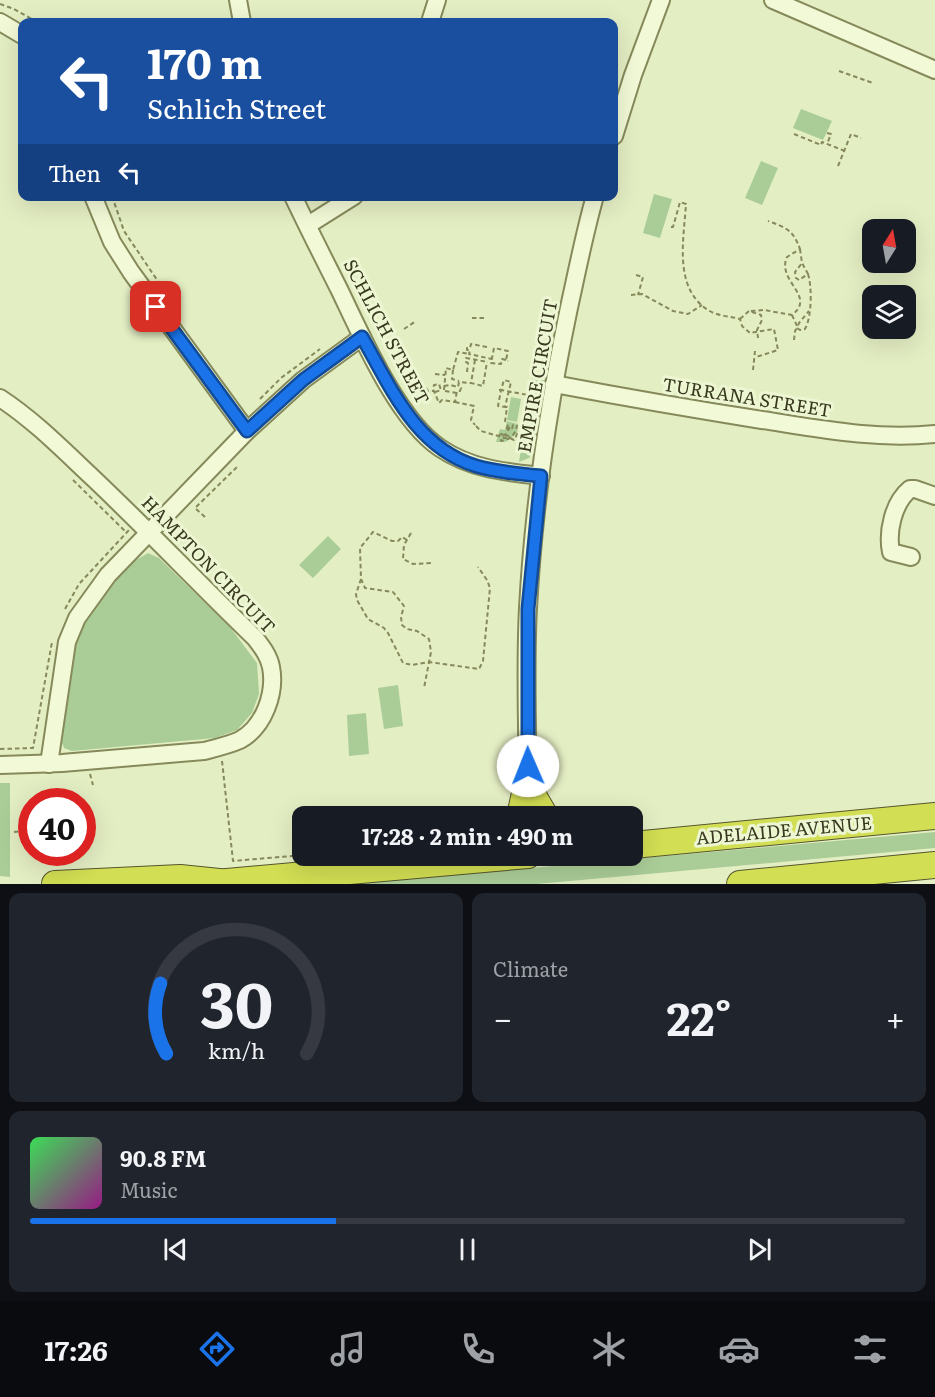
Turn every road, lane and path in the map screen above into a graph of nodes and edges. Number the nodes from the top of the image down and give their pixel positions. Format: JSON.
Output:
{"nodes":[{"id":1,"x":238,"y":0,"type":"edge"},
{"id":2,"x":437,"y":0,"type":"edge"},
{"id":3,"x":661,"y":0,"type":"edge"},
{"id":4,"x":772,"y":0,"type":"edge"},
{"id":5,"x":0,"y":4,"type":"edge"},
{"id":6,"x":30,"y":18,"type":"edge"},
{"id":7,"x":241,"y":18,"type":"edge"},
{"id":8,"x":431,"y":18,"type":"edge"},
{"id":9,"x":0,"y":22,"type":"edge"},
{"id":10,"x":18,"y":33,"type":"edge"},
{"id":11,"x":935,"y":70,"type":"edge"},
{"id":12,"x":839,"y":71,"type":"dead end"},
{"id":13,"x":873,"y":83,"type":"dead end"},
{"id":14,"x":618,"y":123,"type":"edge"},
{"id":15,"x":827,"y":133,"type":"dead end"},
{"id":16,"x":794,"y":134,"type":"dead end"},
{"id":17,"x":861,"y":138,"type":"dead end"},
{"id":18,"x":827,"y":144,"type":"junction"},
{"id":19,"x":845,"y":151,"type":"junction"},
{"id":20,"x":838,"y":166,"type":"dead end"},
{"id":21,"x":95,"y":201,"type":"edge"},
{"id":22,"x":114,"y":201,"type":"edge"},
{"id":23,"x":295,"y":201,"type":"edge"},
{"id":24,"x":346,"y":201,"type":"edge"},
{"id":25,"x":594,"y":201,"type":"edge"},
{"id":26,"x":768,"y":221,"type":"dead end"},
{"id":27,"x":308,"y":225,"type":"junction"},
{"id":28,"x":671,"y":227,"type":"dead end"},
{"id":29,"x":800,"y":249,"type":"junction"},
{"id":30,"x":802,"y":263,"type":"junction"},
{"id":31,"x":808,"y":274,"type":"junction"},
{"id":32,"x":636,"y":275,"type":"dead end"},
{"id":33,"x":638,"y":294,"type":"junction"},
{"id":34,"x":631,"y":295,"type":"dead end"},
{"id":35,"x":702,"y":305,"type":"junction"},
{"id":36,"x":751,"y":311,"type":"junction"},
{"id":37,"x":809,"y":311,"type":"junction"},
{"id":38,"x":180,"y":315,"type":"dead end"},
{"id":39,"x":792,"y":315,"type":"junction"},
{"id":40,"x":472,"y":318,"type":"dead end"},
{"id":41,"x":483,"y":318,"type":"dead end"},
{"id":42,"x":740,"y":319,"type":"junction"},
{"id":43,"x":416,"y":321,"type":"dead end"},
{"id":44,"x":798,"y":327,"type":"junction"},
{"id":45,"x":405,"y":329,"type":"dead end"},
{"id":46,"x":757,"y":333,"type":"junction"},
{"id":47,"x":362,"y":337,"type":"junction"},
{"id":48,"x":758,"y":338,"type":"dead end"},
{"id":49,"x":794,"y":340,"type":"dead end"},
{"id":50,"x":487,"y":347,"type":"dead end"},
{"id":51,"x":755,"y":351,"type":"dead end"},
{"id":52,"x":469,"y":354,"type":"junction"},
{"id":53,"x":756,"y":357,"type":"junction"},
{"id":54,"x":476,"y":360,"type":"junction"},
{"id":55,"x":490,"y":361,"type":"junction"},
{"id":56,"x":453,"y":370,"type":"junction"},
{"id":57,"x":753,"y":370,"type":"dead end"},
{"id":58,"x":467,"y":372,"type":"dead end"},
{"id":59,"x":435,"y":374,"type":"dead end"},
{"id":60,"x":444,"y":375,"type":"junction"},
{"id":61,"x":459,"y":382,"type":"junction"},
{"id":62,"x":554,"y":384,"type":"junction"},
{"id":63,"x":440,"y":385,"type":"junction"},
{"id":64,"x":471,"y":385,"type":"junction"},
{"id":65,"x":434,"y":386,"type":"junction"},
{"id":66,"x":458,"y":387,"type":"junction"},
{"id":67,"x":443,"y":389,"type":"junction"},
{"id":68,"x":500,"y":390,"type":"junction"},
{"id":69,"x":509,"y":391,"type":"junction"},
{"id":70,"x":435,"y":392,"type":"junction"},
{"id":71,"x":457,"y":393,"type":"junction"},
{"id":72,"x":528,"y":395,"type":"dead end"},
{"id":73,"x":0,"y":398,"type":"edge"},
{"id":74,"x":442,"y":400,"type":"junction"},
{"id":75,"x":455,"y":402,"type":"junction"},
{"id":76,"x":503,"y":408,"type":"junction"},
{"id":77,"x":517,"y":425,"type":"dead end"},
{"id":78,"x":247,"y":431,"type":"junction"},
{"id":79,"x":522,"y":433,"type":"dead end"},
{"id":80,"x":935,"y":434,"type":"edge"},
{"id":81,"x":505,"y":435,"type":"junction"},
{"id":82,"x":510,"y":438,"type":"junction"},
{"id":83,"x":238,"y":466,"type":"dead end"},
{"id":84,"x":541,"y":476,"type":"junction"},
{"id":85,"x":935,"y":496,"type":"edge"},
{"id":86,"x":205,"y":517,"type":"dead end"},
{"id":87,"x":150,"y":532,"type":"junction"},
{"id":88,"x":411,"y":532,"type":"dead end"},
{"id":89,"x":407,"y":540,"type":"junction"},
{"id":90,"x":911,"y":557,"type":"dead end"},
{"id":91,"x":433,"y":563,"type":"dead end"},
{"id":92,"x":478,"y":567,"type":"dead end"},
{"id":93,"x":361,"y":579,"type":"junction"},
{"id":94,"x":429,"y":662,"type":"junction"},
{"id":95,"x":424,"y":688,"type":"dead end"},
{"id":96,"x":218,"y":747,"type":"junction"},
{"id":97,"x":49,"y":764,"type":"junction"},
{"id":98,"x":0,"y":765,"type":"edge"},
{"id":99,"x":528,"y":780,"type":"junction"},
{"id":100,"x":522,"y":806,"type":"edge"},
{"id":101,"x":540,"y":806,"type":"edge"},
{"id":102,"x":935,"y":816,"type":"edge"},
{"id":103,"x":14,"y":832,"type":"dead end"},
{"id":104,"x":18,"y":832,"type":"edge"},
{"id":105,"x":643,"y":844,"type":"edge"},
{"id":106,"x":292,"y":856,"type":"edge"},
{"id":107,"x":935,"y":865,"type":"edge"},
{"id":108,"x":384,"y":866,"type":"edge"},
{"id":109,"x":212,"y":883,"type":"edge"},
{"id":110,"x":55,"y":884,"type":"edge"},
{"id":111,"x":740,"y":884,"type":"edge"}],
"edges":[{"from":1,"to":7,"type":"street"},
{"from":2,"to":8,"type":"street"},
{"from":3,"to":14,"type":"street"},
{"from":4,"to":11,"type":"street"},
{"from":5,"to":6,"type":"path"},
{"from":9,"to":10,"type":"street"},
{"from":12,"to":13,"type":"path"},
{"from":15,"to":18,"type":"path"},
{"from":16,"to":18,"type":"path"},
{"from":17,"to":19,"type":"path"},
{"from":18,"to":19,"type":"path"},
{"from":19,"to":20,"type":"path"},
{"from":21,"to":78,"type":"street"},
{"from":22,"to":38,"type":"path"},
{"from":23,"to":27,"type":"street","name":"SCHLICH STREET"},
{"from":24,"to":27,"type":"street"},
{"from":25,"to":62,"type":"street","name":"EMPIRE CIRCUIT"},
{"from":26,"to":29,"type":"path"},
{"from":27,"to":47,"type":"street","name":"SCHLICH STREET"},
{"from":28,"to":35,"type":"path"},
{"from":29,"to":30,"type":"path"},
{"from":29,"to":39,"type":"path"},
{"from":30,"to":31,"type":"path"},
{"from":30,"to":31,"type":"path"},
{"from":31,"to":37,"type":"path"},
{"from":32,"to":33,"type":"path"},
{"from":33,"to":34,"type":"path"},
{"from":33,"to":35,"type":"path"},
{"from":35,"to":42,"type":"path"},
{"from":36,"to":39,"type":"path"},
{"from":36,"to":42,"type":"path"},
{"from":36,"to":46,"type":"path"},
{"from":37,"to":44,"type":"path"},
{"from":37,"to":44,"type":"path"},
{"from":39,"to":44,"type":"path"},
{"from":40,"to":41,"type":"path"},
{"from":42,"to":46,"type":"path"},
{"from":43,"to":45,"type":"path"},
{"from":44,"to":49,"type":"path"},
{"from":46,"to":48,"type":"path"},
{"from":46,"to":53,"type":"path"},
{"from":47,"to":78,"type":"street"},
{"from":47,"to":84,"type":"street","name":"SCHLICH STREET"},
{"from":50,"to":52,"type":"path"},
{"from":51,"to":53,"type":"path"},
{"from":52,"to":55,"type":"path"},
{"from":52,"to":56,"type":"path"},
{"from":53,"to":57,"type":"path"},
{"from":54,"to":55,"type":"path"},
{"from":54,"to":58,"type":"path"},
{"from":54,"to":64,"type":"path"},
{"from":55,"to":55,"type":"path"},
{"from":55,"to":64,"type":"path"},
{"from":56,"to":60,"type":"path"},
{"from":56,"to":61,"type":"path"},
{"from":59,"to":60,"type":"path"},
{"from":60,"to":67,"type":"path"},
{"from":61,"to":64,"type":"path"},
{"from":61,"to":66,"type":"path"},
{"from":62,"to":80,"type":"street","name":"TURRANA STREET"},
{"from":62,"to":84,"type":"street","name":"EMPIRE CIRCUIT"},
{"from":63,"to":65,"type":"path"},
{"from":63,"to":67,"type":"path"},
{"from":63,"to":67,"type":"path"},
{"from":65,"to":70,"type":"path"},
{"from":65,"to":70,"type":"path"},
{"from":66,"to":67,"type":"path"},
{"from":66,"to":71,"type":"path"},
{"from":67,"to":70,"type":"path"},
{"from":67,"to":71,"type":"path"},
{"from":67,"to":74,"type":"path"},
{"from":68,"to":69,"type":"path"},
{"from":68,"to":69,"type":"path"},
{"from":68,"to":76,"type":"path"},
{"from":69,"to":72,"type":"path"},
{"from":69,"to":76,"type":"path"},
{"from":70,"to":74,"type":"path"},
{"from":71,"to":75,"type":"path"},
{"from":73,"to":87,"type":"street","name":"HAMPTON CIRCUIT"},
{"from":74,"to":75,"type":"path"},
{"from":75,"to":81,"type":"path"},
{"from":76,"to":81,"type":"path"},
{"from":77,"to":82,"type":"path"},
{"from":78,"to":87,"type":"street"},
{"from":79,"to":82,"type":"path"},
{"from":81,"to":82,"type":"path"},
{"from":83,"to":86,"type":"path"},
{"from":84,"to":99,"type":"street","name":"EMPIRE CIRCUIT"},
{"from":85,"to":90,"type":"street"},
{"from":87,"to":96,"type":"street","name":"HAMPTON CIRCUIT"},
{"from":87,"to":97,"type":"street"},
{"from":88,"to":89,"type":"path"},
{"from":89,"to":91,"type":"path"},
{"from":89,"to":93,"type":"path"},
{"from":92,"to":94,"type":"path"},
{"from":93,"to":94,"type":"path"},
{"from":93,"to":94,"type":"path"},
{"from":94,"to":95,"type":"path"},
{"from":96,"to":97,"type":"street","name":"HAMPTON CIRCUIT"},
{"from":96,"to":106,"type":"path"},
{"from":97,"to":98,"type":"street","name":"HAMPTON CIRCUIT"},
{"from":99,"to":100,"type":"highway"},
{"from":99,"to":101,"type":"highway"},
{"from":102,"to":105,"type":"highway","name":"ADELAIDE AVENUE"},
{"from":103,"to":104,"type":"path"},
{"from":107,"to":111,"type":"highway"},
{"from":108,"to":109,"type":"highway"},
{"from":109,"to":110,"type":"highway"}]}
